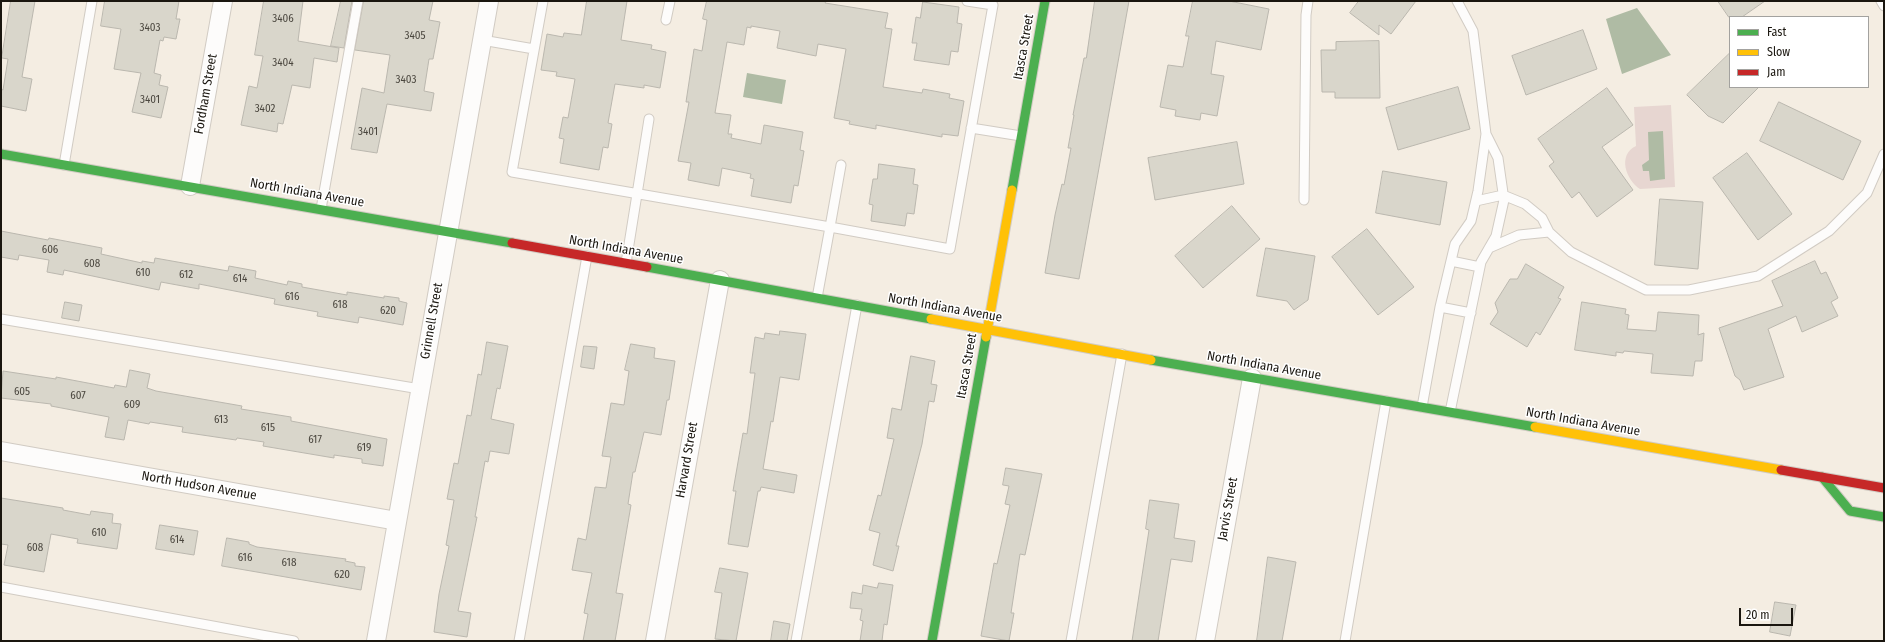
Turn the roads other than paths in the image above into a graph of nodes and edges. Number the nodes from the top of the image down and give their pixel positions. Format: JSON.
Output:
{"nodes":[{"id":1,"x":92,"y":1,"type":"edge"},
{"id":2,"x":223,"y":1,"type":"edge"},
{"id":3,"x":358,"y":1,"type":"edge"},
{"id":4,"x":489,"y":1,"type":"edge"},
{"id":5,"x":543,"y":1,"type":"edge"},
{"id":6,"x":670,"y":1,"type":"edge"},
{"id":7,"x":967,"y":1,"type":"edge"},
{"id":8,"x":1045,"y":1,"type":"edge"},
{"id":9,"x":1308,"y":1,"type":"edge"},
{"id":10,"x":1457,"y":1,"type":"edge"},
{"id":11,"x":1881,"y":1,"type":"edge"},
{"id":12,"x":1884,"y":6,"type":"edge"},
{"id":13,"x":666,"y":20,"type":"dead end"},
{"id":14,"x":482,"y":40,"type":"junction"},
{"id":15,"x":534,"y":49,"type":"junction"},
{"id":16,"x":649,"y":119,"type":"dead end"},
{"id":17,"x":972,"y":128,"type":"junction"},
{"id":18,"x":1486,"y":134,"type":"junction"},
{"id":19,"x":1021,"y":136,"type":"junction"},
{"id":20,"x":1,"y":154,"type":"edge"},
{"id":21,"x":1884,"y":154,"type":"edge"},
{"id":22,"x":64,"y":165,"type":"junction"},
{"id":23,"x":841,"y":165,"type":"dead end"},
{"id":24,"x":190,"y":186,"type":"junction"},
{"id":25,"x":638,"y":193,"type":"junction"},
{"id":26,"x":1503,"y":195,"type":"junction"},
{"id":27,"x":1304,"y":200,"type":"dead end"},
{"id":28,"x":1476,"y":201,"type":"junction"},
{"id":29,"x":321,"y":209,"type":"junction"},
{"id":30,"x":830,"y":227,"type":"junction"},
{"id":31,"x":448,"y":231,"type":"junction"},
{"id":32,"x":1548,"y":232,"type":"junction"},
{"id":33,"x":1488,"y":249,"type":"junction"},
{"id":34,"x":587,"y":256,"type":"junction"},
{"id":35,"x":1451,"y":260,"type":"junction"},
{"id":36,"x":626,"y":263,"type":"junction"},
{"id":37,"x":1480,"y":267,"type":"junction"},
{"id":38,"x":720,"y":280,"type":"junction"},
{"id":39,"x":817,"y":298,"type":"junction"},
{"id":40,"x":857,"y":305,"type":"junction"},
{"id":41,"x":1440,"y":307,"type":"junction"},
{"id":42,"x":1470,"y":313,"type":"junction"},
{"id":43,"x":1,"y":319,"type":"edge"},
{"id":44,"x":987,"y":329,"type":"junction"},
{"id":45,"x":1122,"y":354,"type":"junction"},
{"id":46,"x":1252,"y":378,"type":"junction"},
{"id":47,"x":420,"y":388,"type":"junction"},
{"id":48,"x":1386,"y":401,"type":"junction"},
{"id":49,"x":1422,"y":407,"type":"junction"},
{"id":50,"x":1450,"y":412,"type":"junction"},
{"id":51,"x":1,"y":451,"type":"edge"},
{"id":52,"x":1822,"y":477,"type":"junction"},
{"id":53,"x":1884,"y":488,"type":"edge"},
{"id":54,"x":1884,"y":517,"type":"edge"},
{"id":55,"x":397,"y":521,"type":"junction"},
{"id":56,"x":1,"y":587,"type":"edge"},
{"id":57,"x":294,"y":641,"type":"edge"},
{"id":58,"x":376,"y":641,"type":"edge"},
{"id":59,"x":519,"y":641,"type":"edge"},
{"id":60,"x":655,"y":641,"type":"edge"},
{"id":61,"x":796,"y":641,"type":"edge"},
{"id":62,"x":932,"y":641,"type":"edge"},
{"id":63,"x":1071,"y":641,"type":"edge"},
{"id":64,"x":1204,"y":641,"type":"edge"},
{"id":65,"x":1345,"y":641,"type":"edge"}],
"edges":[{"from":1,"to":22,"type":"lane"},
{"from":2,"to":24,"type":"street","name":"Fordham Street"},
{"from":3,"to":29,"type":"lane"},
{"from":4,"to":14,"type":"street","name":"Grinnell Street"},
{"from":5,"to":15,"type":"lane"},
{"from":6,"to":13,"type":"lane"},
{"from":7,"to":17,"type":"lane"},
{"from":8,"to":19,"type":"main road","name":"Itasca Street"},
{"from":9,"to":27,"type":"lane"},
{"from":10,"to":18,"type":"lane"},
{"from":11,"to":12,"type":"lane"},
{"from":14,"to":15,"type":"lane"},
{"from":14,"to":31,"type":"street","name":"Grinnell Street"},
{"from":15,"to":25,"type":"lane"},
{"from":16,"to":25,"type":"lane"},
{"from":17,"to":19,"type":"lane"},
{"from":17,"to":30,"type":"lane"},
{"from":18,"to":26,"type":"lane"},
{"from":18,"to":28,"type":"lane"},
{"from":19,"to":44,"type":"main road","name":"Itasca Street"},
{"from":20,"to":22,"type":"main road","name":"North Indiana Avenue"},
{"from":21,"to":32,"type":"lane"},
{"from":22,"to":24,"type":"main road","name":"North Indiana Avenue"},
{"from":23,"to":30,"type":"lane"},
{"from":24,"to":29,"type":"main road","name":"North Indiana Avenue"},
{"from":25,"to":30,"type":"lane"},
{"from":25,"to":36,"type":"lane"},
{"from":26,"to":28,"type":"lane"},
{"from":26,"to":32,"type":"lane"},
{"from":26,"to":33,"type":"lane"},
{"from":28,"to":35,"type":"lane"},
{"from":29,"to":31,"type":"main road","name":"North Indiana Avenue"},
{"from":30,"to":39,"type":"lane"},
{"from":31,"to":34,"type":"main road","name":"North Indiana Avenue"},
{"from":31,"to":47,"type":"street","name":"Grinnell Street"},
{"from":32,"to":33,"type":"lane"},
{"from":33,"to":37,"type":"lane"},
{"from":34,"to":36,"type":"main road","name":"North Indiana Avenue"},
{"from":34,"to":59,"type":"lane"},
{"from":35,"to":37,"type":"lane"},
{"from":35,"to":41,"type":"lane"},
{"from":36,"to":38,"type":"main road","name":"North Indiana Avenue"},
{"from":37,"to":42,"type":"lane"},
{"from":38,"to":39,"type":"main road","name":"North Indiana Avenue"},
{"from":38,"to":60,"type":"street","name":"Harvard Street"},
{"from":39,"to":40,"type":"main road","name":"North Indiana Avenue"},
{"from":40,"to":44,"type":"main road","name":"North Indiana Avenue"},
{"from":40,"to":61,"type":"lane"},
{"from":41,"to":42,"type":"lane"},
{"from":41,"to":49,"type":"lane"},
{"from":42,"to":50,"type":"lane"},
{"from":43,"to":47,"type":"lane"},
{"from":44,"to":45,"type":"main road","name":"North Indiana Avenue"},
{"from":44,"to":62,"type":"main road","name":"Itasca Street"},
{"from":45,"to":46,"type":"main road","name":"North Indiana Avenue"},
{"from":45,"to":63,"type":"lane"},
{"from":46,"to":48,"type":"main road","name":"North Indiana Avenue"},
{"from":46,"to":64,"type":"street","name":"Jarvis Street"},
{"from":47,"to":55,"type":"street","name":"Grinnell Street"},
{"from":48,"to":49,"type":"main road","name":"North Indiana Avenue"},
{"from":48,"to":65,"type":"lane"},
{"from":49,"to":50,"type":"main road","name":"North Indiana Avenue"},
{"from":50,"to":52,"type":"main road","name":"North Indiana Avenue"},
{"from":51,"to":55,"type":"street","name":"North Hudson Avenue"},
{"from":52,"to":53,"type":"main road","name":"North Indiana Avenue"},
{"from":52,"to":54,"type":"main road"},
{"from":55,"to":58,"type":"street","name":"Grinnell Street"},
{"from":56,"to":57,"type":"lane"}]}
